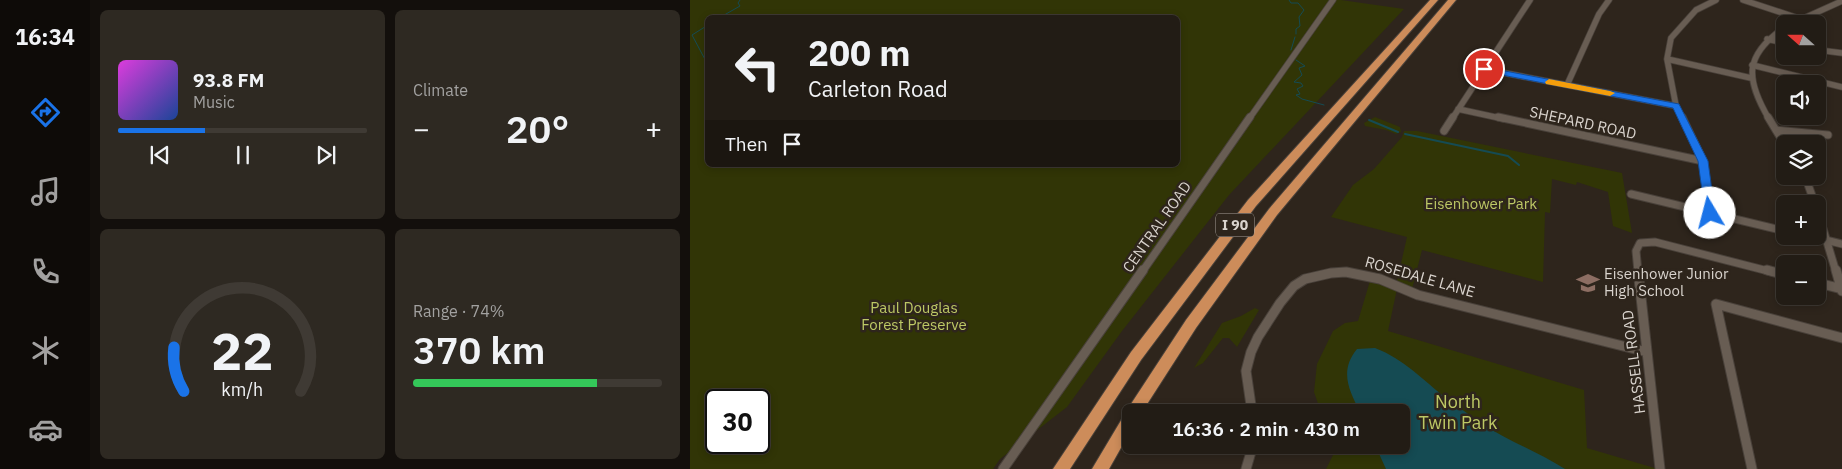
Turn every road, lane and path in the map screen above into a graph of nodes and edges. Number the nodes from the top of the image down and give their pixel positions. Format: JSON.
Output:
{"nodes":[{"id":1,"x":1333,"y":0,"type":"edge"},
{"id":2,"x":1452,"y":0,"type":"edge"},
{"id":3,"x":1530,"y":0,"type":"edge"},
{"id":4,"x":1609,"y":0,"type":"edge"},
{"id":5,"x":1716,"y":0,"type":"edge"},
{"id":6,"x":1743,"y":0,"type":"edge"},
{"id":7,"x":1433,"y":1,"type":"edge"},
{"id":8,"x":1840,"y":3,"type":"edge"},
{"id":9,"x":1789,"y":15,"type":"edge"},
{"id":10,"x":1811,"y":15,"type":"edge"},
{"id":11,"x":1776,"y":32,"type":"edge"},
{"id":12,"x":1767,"y":38,"type":"junction"},
{"id":13,"x":1776,"y":40,"type":"edge"},
{"id":14,"x":1826,"y":51,"type":"edge"},
{"id":15,"x":1842,"y":53,"type":"edge"},
{"id":16,"x":1668,"y":59,"type":"junction"},
{"id":17,"x":1752,"y":65,"type":"junction"},
{"id":18,"x":1484,"y":69,"type":"junction"},
{"id":19,"x":1751,"y":78,"type":"junction"},
{"id":20,"x":1568,"y":85,"type":"junction"},
{"id":21,"x":1842,"y":88,"type":"edge"},
{"id":22,"x":1676,"y":106,"type":"junction"},
{"id":23,"x":1458,"y":109,"type":"junction"},
{"id":24,"x":1776,"y":130,"type":"junction"},
{"id":25,"x":1444,"y":131,"type":"dead end"},
{"id":26,"x":1779,"y":135,"type":"edge"},
{"id":27,"x":1828,"y":135,"type":"dead end"},
{"id":28,"x":1703,"y":161,"type":"junction"},
{"id":29,"x":1630,"y":194,"type":"dead end"},
{"id":30,"x":1710,"y":213,"type":"junction"},
{"id":31,"x":1776,"y":228,"type":"edge"},
{"id":32,"x":1826,"y":240,"type":"joint"},
{"id":33,"x":1842,"y":244,"type":"edge"},
{"id":34,"x":1776,"y":273,"type":"edge"},
{"id":35,"x":1826,"y":285,"type":"edge"},
{"id":36,"x":1842,"y":290,"type":"edge"},
{"id":37,"x":1842,"y":338,"type":"edge"},
{"id":38,"x":1647,"y":352,"type":"junction"},
{"id":39,"x":1139,"y":404,"type":"edge"},
{"id":40,"x":1251,"y":404,"type":"edge"},
{"id":41,"x":1122,"y":432,"type":"edge"},
{"id":42,"x":1250,"y":454,"type":"edge"},
{"id":43,"x":1003,"y":469,"type":"edge"},
{"id":44,"x":1061,"y":469,"type":"edge"},
{"id":45,"x":1100,"y":469,"type":"edge"},
{"id":46,"x":1246,"y":469,"type":"edge"},
{"id":47,"x":1660,"y":469,"type":"edge"},
{"id":48,"x":1752,"y":469,"type":"edge"}],
"edges":[{"from":1,"to":43,"type":"street","name":"CENTRAL ROAD"},
{"from":2,"to":39,"type":"highway","number":"I 90"},
{"from":3,"to":18,"type":"street"},
{"from":4,"to":20,"type":"street"},
{"from":5,"to":16,"type":"street"},
{"from":6,"to":9,"type":"street"},
{"from":7,"to":44,"type":"highway","number":"I 90"},
{"from":8,"to":10,"type":"street"},
{"from":11,"to":12,"type":"street"},
{"from":12,"to":13,"type":"street"},
{"from":12,"to":17,"type":"street"},
{"from":14,"to":15,"type":"street"},
{"from":16,"to":19,"type":"street"},
{"from":16,"to":22,"type":"street"},
{"from":17,"to":19,"type":"street"},
{"from":17,"to":21,"type":"street"},
{"from":18,"to":20,"type":"street"},
{"from":18,"to":23,"type":"street"},
{"from":19,"to":24,"type":"street"},
{"from":20,"to":22,"type":"street"},
{"from":22,"to":28,"type":"street"},
{"from":23,"to":25,"type":"street"},
{"from":23,"to":28,"type":"street","name":"SHEPARD ROAD"},
{"from":24,"to":26,"type":"street"},
{"from":24,"to":27,"type":"street"},
{"from":28,"to":30,"type":"street"},
{"from":29,"to":30,"type":"street"},
{"from":30,"to":31,"type":"street"},
{"from":32,"to":33,"type":"street"},
{"from":32,"to":36,"type":"street"},
{"from":34,"to":38,"type":"street","name":"HASSELL ROAD"},
{"from":35,"to":36,"type":"street"},
{"from":37,"to":48,"type":"street"},
{"from":38,"to":40,"type":"street","name":"ROSEDALE LANE"},
{"from":38,"to":47,"type":"street","name":"HASSELL ROAD"},
{"from":41,"to":45,"type":"highway"},
{"from":42,"to":46,"type":"street"}]}
